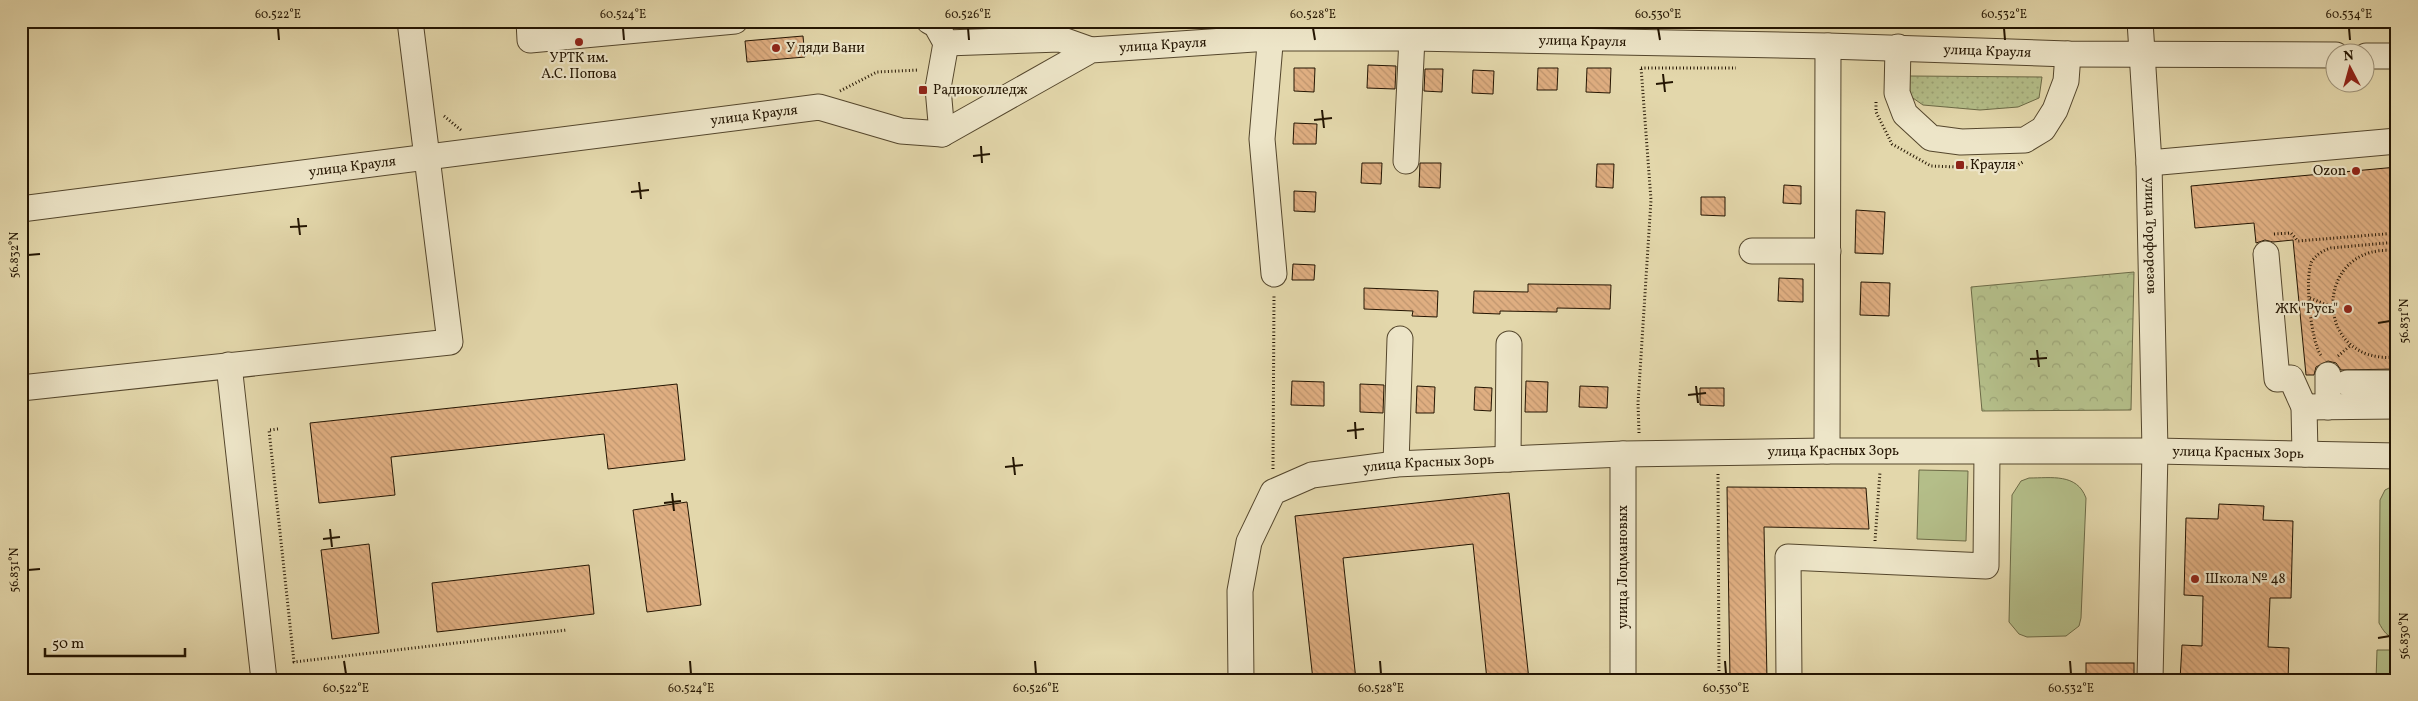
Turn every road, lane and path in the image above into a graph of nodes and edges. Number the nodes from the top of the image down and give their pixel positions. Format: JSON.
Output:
{"nodes":[{"id":1,"x":410,"y":21,"type":"edge"},
{"id":2,"x":529,"y":21,"type":"edge"},
{"id":3,"x":735,"y":21,"type":"edge"},
{"id":4,"x":929,"y":21,"type":"edge"},
{"id":5,"x":2140,"y":21,"type":"edge"},
{"id":6,"x":1059,"y":30,"type":"edge"},
{"id":7,"x":1270,"y":30,"type":"edge"},
{"id":8,"x":1412,"y":38,"type":"junction"},
{"id":9,"x":1638,"y":42,"type":"junction"},
{"id":10,"x":946,"y":43,"type":"junction"},
{"id":11,"x":1828,"y":46,"type":"junction"},
{"id":12,"x":1898,"y":47,"type":"junction"},
{"id":13,"x":1091,"y":50,"type":"junction"},
{"id":14,"x":2068,"y":54,"type":"junction"},
{"id":15,"x":2141,"y":54,"type":"junction"},
{"id":16,"x":2326,"y":56,"type":"edge"},
{"id":17,"x":2376,"y":56,"type":"edge"},
{"id":18,"x":2397,"y":56,"type":"edge"},
{"id":19,"x":438,"y":112,"type":"dead end"},
{"id":20,"x":467,"y":134,"type":"dead end"},
{"id":21,"x":942,"y":134,"type":"junction"},
{"id":22,"x":2397,"y":141,"type":"edge"},
{"id":23,"x":428,"y":155,"type":"junction"},
{"id":24,"x":1406,"y":161,"type":"dead end"},
{"id":25,"x":2149,"y":163,"type":"junction"},
{"id":26,"x":21,"y":209,"type":"edge"},
{"id":27,"x":2397,"y":232,"type":"edge"},
{"id":28,"x":2397,"y":242,"type":"edge"},
{"id":29,"x":2267,"y":245,"type":"joint"},
{"id":30,"x":1752,"y":251,"type":"dead end"},
{"id":31,"x":1828,"y":251,"type":"junction"},
{"id":32,"x":2397,"y":251,"type":"edge"},
{"id":33,"x":1274,"y":274,"type":"joint"},
{"id":34,"x":2310,"y":298,"type":"junction"},
{"id":35,"x":2332,"y":307,"type":"junction"},
{"id":36,"x":1400,"y":339,"type":"dead end"},
{"id":37,"x":1509,"y":344,"type":"dead end"},
{"id":38,"x":2351,"y":345,"type":"junction"},
{"id":39,"x":2397,"y":357,"type":"edge"},
{"id":40,"x":228,"y":366,"type":"junction"},
{"id":41,"x":2333,"y":369,"type":"junction"},
{"id":42,"x":2397,"y":383,"type":"edge"},
{"id":43,"x":21,"y":388,"type":"edge"},
{"id":44,"x":2397,"y":406,"type":"edge"},
{"id":45,"x":2316,"y":407,"type":"junction"},
{"id":46,"x":278,"y":428,"type":"dead end"},
{"id":47,"x":1828,"y":450,"type":"junction"},
{"id":48,"x":2155,"y":451,"type":"junction"},
{"id":49,"x":1987,"y":452,"type":"junction"},
{"id":50,"x":1632,"y":454,"type":"junction"},
{"id":51,"x":2305,"y":454,"type":"junction"},
{"id":52,"x":2397,"y":456,"type":"edge"},
{"id":53,"x":1508,"y":459,"type":"junction"},
{"id":54,"x":1396,"y":464,"type":"junction"},
{"id":55,"x":1718,"y":472,"type":"dead end"},
{"id":56,"x":1273,"y":481,"type":"junction"},
{"id":57,"x":1875,"y":542,"type":"dead end"},
{"id":58,"x":1885,"y":543,"type":"dead end"},
{"id":59,"x":567,"y":630,"type":"dead end"},
{"id":60,"x":264,"y":680,"type":"edge"},
{"id":61,"x":1241,"y":680,"type":"edge"},
{"id":62,"x":1623,"y":680,"type":"edge"},
{"id":63,"x":1718,"y":680,"type":"edge"},
{"id":64,"x":1789,"y":680,"type":"edge"},
{"id":65,"x":2150,"y":680,"type":"edge"}],
"edges":[{"from":1,"to":23,"type":"street"},
{"from":2,"to":3,"type":"street"},
{"from":4,"to":10,"type":"street"},
{"from":5,"to":15,"type":"street","name":"улица Торфорезов"},
{"from":6,"to":10,"type":"street"},
{"from":6,"to":13,"type":"street"},
{"from":7,"to":8,"type":"street","name":"улица Крауля"},
{"from":7,"to":13,"type":"street","name":"улица Крауля"},
{"from":7,"to":33,"type":"street"},
{"from":8,"to":9,"type":"street","name":"улица Крауля"},
{"from":8,"to":24,"type":"street"},
{"from":9,"to":11,"type":"street","name":"улица Крауля"},
{"from":9,"to":50,"type":"path"},
{"from":10,"to":21,"type":"street"},
{"from":11,"to":12,"type":"street","name":"улица Крауля"},
{"from":11,"to":31,"type":"street"},
{"from":12,"to":14,"type":"street","name":"улица Крауля"},
{"from":12,"to":14,"type":"street"},
{"from":13,"to":21,"type":"street","name":"улица Крауля"},
{"from":14,"to":15,"type":"street","name":"улица Крауля"},
{"from":15,"to":16,"type":"street","name":"улица Крауля"},
{"from":15,"to":25,"type":"street","name":"улица Торфорезов"},
{"from":17,"to":18,"type":"street"},
{"from":19,"to":20,"type":"path"},
{"from":21,"to":23,"type":"street","name":"улица Крауля"},
{"from":22,"to":25,"type":"street"},
{"from":23,"to":26,"type":"street","name":"улица Крауля"},
{"from":23,"to":40,"type":"street"},
{"from":25,"to":48,"type":"street","name":"улица Торфорезов"},
{"from":27,"to":29,"type":"path"},
{"from":28,"to":34,"type":"path"},
{"from":29,"to":45,"type":"street"},
{"from":30,"to":31,"type":"street"},
{"from":31,"to":47,"type":"street"},
{"from":32,"to":35,"type":"path"},
{"from":33,"to":56,"type":"path"},
{"from":34,"to":35,"type":"path"},
{"from":34,"to":41,"type":"path"},
{"from":35,"to":38,"type":"path"},
{"from":36,"to":54,"type":"street"},
{"from":37,"to":53,"type":"street"},
{"from":38,"to":39,"type":"path"},
{"from":38,"to":41,"type":"path"},
{"from":40,"to":43,"type":"street"},
{"from":40,"to":60,"type":"street"},
{"from":41,"to":42,"type":"street"},
{"from":41,"to":45,"type":"street"},
{"from":44,"to":45,"type":"street"},
{"from":45,"to":51,"type":"street"},
{"from":46,"to":59,"type":"path"},
{"from":47,"to":49,"type":"street","name":"улица Красных Зорь"},
{"from":47,"to":50,"type":"street","name":"улица Красных Зорь"},
{"from":48,"to":49,"type":"street","name":"улица Красных Зорь"},
{"from":48,"to":51,"type":"street","name":"улица Красных Зорь"},
{"from":48,"to":65,"type":"street","name":"улица Торфорезов"},
{"from":49,"to":64,"type":"street"},
{"from":50,"to":53,"type":"street","name":"улица Красных Зорь"},
{"from":50,"to":62,"type":"street","name":"улица Лоцмановых"},
{"from":51,"to":52,"type":"street","name":"улица Красных Зорь"},
{"from":53,"to":54,"type":"street","name":"улица Красных Зорь"},
{"from":54,"to":56,"type":"street","name":"улица Красных Зорь"},
{"from":55,"to":63,"type":"path"},
{"from":56,"to":61,"type":"street"},
{"from":57,"to":58,"type":"path"}]}
